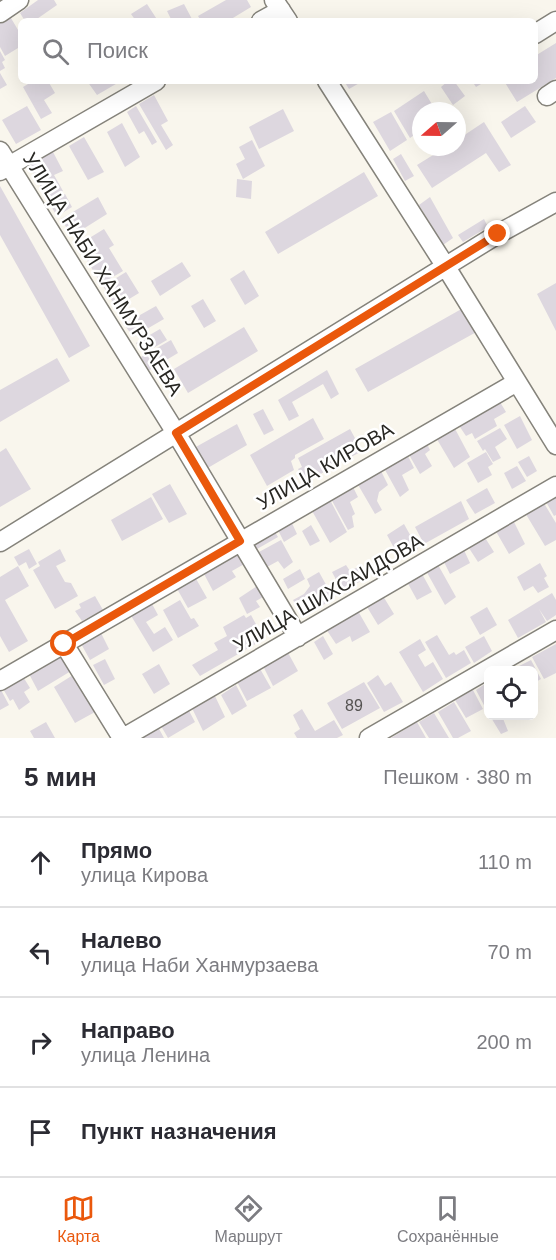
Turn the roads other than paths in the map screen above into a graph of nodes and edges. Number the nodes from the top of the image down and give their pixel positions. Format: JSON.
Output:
{"nodes":[{"id":1,"x":19,"y":0,"type":"edge"},
{"id":2,"x":281,"y":10,"type":"edge"},
{"id":3,"x":0,"y":13,"type":"edge"},
{"id":4,"x":266,"y":18,"type":"edge"},
{"id":5,"x":556,"y":21,"type":"edge"},
{"id":6,"x":538,"y":32,"type":"edge"},
{"id":7,"x":150,"y":84,"type":"edge"},
{"id":8,"x":329,"y":84,"type":"edge"},
{"id":9,"x":3,"y":162,"type":"edge"},
{"id":10,"x":556,"y":202,"type":"edge"},
{"id":11,"x":446,"y":267,"type":"junction"},
{"id":12,"x":517,"y":382,"type":"junction"},
{"id":13,"x":176,"y":433,"type":"junction"},
{"id":14,"x":554,"y":439,"type":"edge"},
{"id":15,"x":556,"y":486,"type":"edge"},
{"id":16,"x":1,"y":539,"type":"edge"},
{"id":17,"x":240,"y":541,"type":"junction"},
{"id":18,"x":556,"y":630,"type":"edge"},
{"id":19,"x":298,"y":637,"type":"junction"},
{"id":20,"x":64,"y":644,"type":"junction"},
{"id":21,"x":0,"y":681,"type":"edge"},
{"id":22,"x":122,"y":738,"type":"edge"},
{"id":23,"x":369,"y":738,"type":"edge"}],
"edges":[{"from":1,"to":3,"type":"street"},
{"from":2,"to":4,"type":"street"},
{"from":5,"to":6,"type":"street"},
{"from":7,"to":9,"type":"street"},
{"from":8,"to":11,"type":"street"},
{"from":9,"to":13,"type":"street","name":"УЛИЦА НАБИ ХАНМУРЗАЕВА"},
{"from":10,"to":11,"type":"street"},
{"from":11,"to":12,"type":"street"},
{"from":11,"to":13,"type":"street"},
{"from":12,"to":14,"type":"street"},
{"from":12,"to":17,"type":"street","name":"УЛИЦА КИРОВА"},
{"from":13,"to":16,"type":"street"},
{"from":13,"to":17,"type":"street","name":"УЛИЦА НАБИ ХАНМУРЗАЕВА"},
{"from":15,"to":19,"type":"street","name":"УЛИЦА ШИХСАИДОВА"},
{"from":17,"to":19,"type":"street","name":"УЛИЦА НАБИ ХАНМУРЗАЕВА"},
{"from":17,"to":20,"type":"street","name":"УЛИЦА КИРОВА"},
{"from":18,"to":23,"type":"street"},
{"from":19,"to":22,"type":"street","name":"УЛИЦА ШИХСАИДОВА"},
{"from":20,"to":21,"type":"street","name":"УЛИЦА КИРОВА"},
{"from":20,"to":22,"type":"street"}]}
